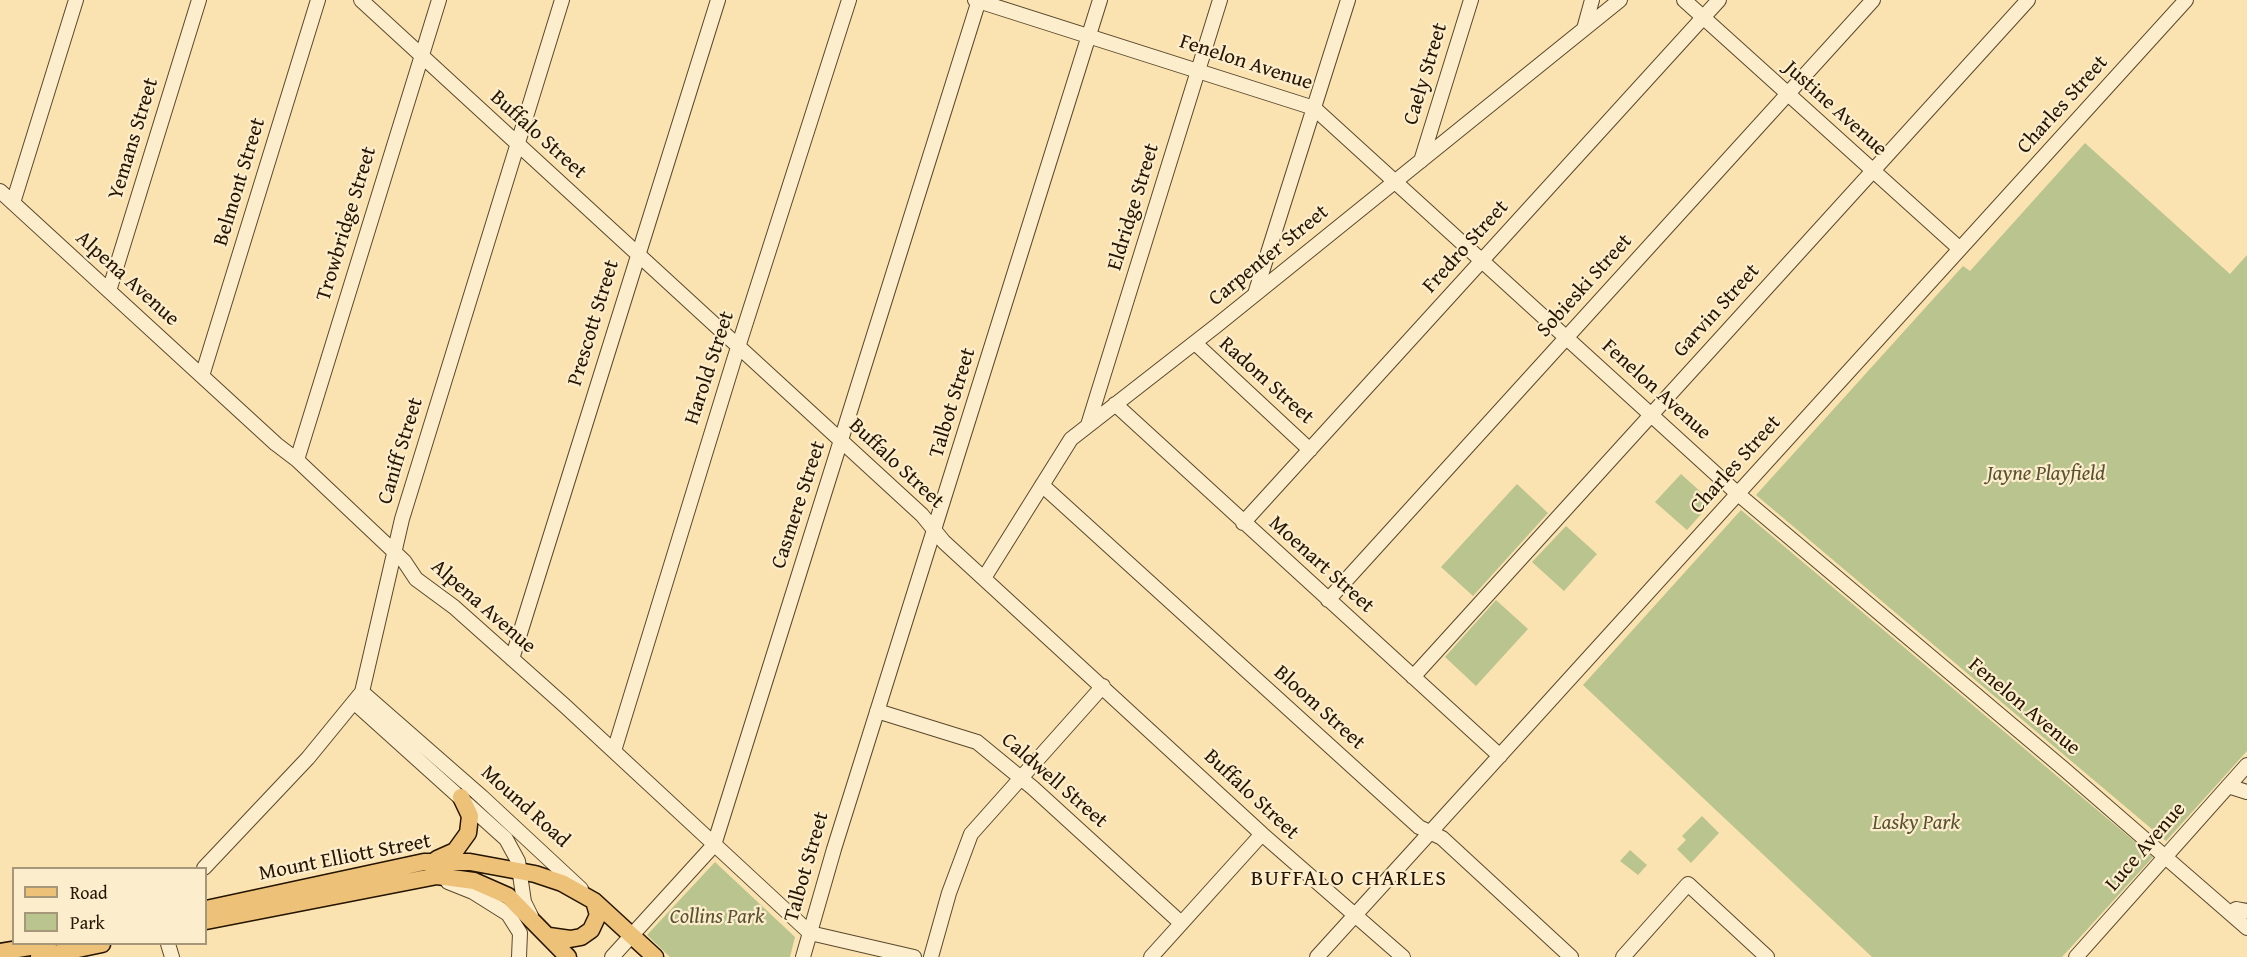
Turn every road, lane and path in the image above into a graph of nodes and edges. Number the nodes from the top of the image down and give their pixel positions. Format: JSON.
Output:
{"nodes":[{"id":1,"x":76,"y":0,"type":"edge"},
{"id":2,"x":199,"y":0,"type":"edge"},
{"id":3,"x":318,"y":0,"type":"edge"},
{"id":4,"x":361,"y":0,"type":"edge"},
{"id":5,"x":439,"y":0,"type":"edge"},
{"id":6,"x":562,"y":0,"type":"edge"},
{"id":7,"x":718,"y":0,"type":"edge"},
{"id":8,"x":849,"y":0,"type":"edge"},
{"id":9,"x":978,"y":0,"type":"edge"},
{"id":10,"x":1101,"y":0,"type":"edge"},
{"id":11,"x":1220,"y":0,"type":"edge"},
{"id":12,"x":1348,"y":0,"type":"edge"},
{"id":13,"x":1472,"y":0,"type":"edge"},
{"id":14,"x":1592,"y":0,"type":"edge"},
{"id":15,"x":1620,"y":0,"type":"edge"},
{"id":16,"x":1684,"y":0,"type":"edge"},
{"id":17,"x":1719,"y":0,"type":"edge"},
{"id":18,"x":1873,"y":0,"type":"edge"},
{"id":19,"x":2028,"y":0,"type":"edge"},
{"id":20,"x":2186,"y":0,"type":"edge"},
{"id":21,"x":1703,"y":18,"type":"junction"},
{"id":22,"x":1584,"y":29,"type":"junction"},
{"id":23,"x":1089,"y":36,"type":"junction"},
{"id":24,"x":421,"y":55,"type":"junction"},
{"id":25,"x":1199,"y":69,"type":"junction"},
{"id":26,"x":1787,"y":94,"type":"junction"},
{"id":27,"x":1314,"y":108,"type":"junction"},
{"id":28,"x":517,"y":146,"type":"junction"},
{"id":29,"x":1421,"y":161,"type":"junction"},
{"id":30,"x":1872,"y":171,"type":"junction"},
{"id":31,"x":1396,"y":182,"type":"junction"},
{"id":32,"x":0,"y":191,"type":"edge"},
{"id":33,"x":13,"y":203,"type":"junction"},
{"id":34,"x":1960,"y":249,"type":"junction"},
{"id":35,"x":638,"y":255,"type":"junction"},
{"id":36,"x":1482,"y":261,"type":"junction"},
{"id":37,"x":109,"y":291,"type":"junction"},
{"id":38,"x":1255,"y":294,"type":"junction"},
{"id":39,"x":1567,"y":338,"type":"junction"},
{"id":40,"x":1195,"y":343,"type":"junction"},
{"id":41,"x":740,"y":348,"type":"junction"},
{"id":42,"x":202,"y":376,"type":"junction"},
{"id":43,"x":1115,"y":404,"type":"junction"},
{"id":44,"x":1651,"y":414,"type":"junction"},
{"id":45,"x":1088,"y":426,"type":"junction"},
{"id":46,"x":842,"y":441,"type":"junction"},
{"id":47,"x":1310,"y":450,"type":"junction"},
{"id":48,"x":297,"y":460,"type":"junction"},
{"id":49,"x":1042,"y":485,"type":"junction"},
{"id":50,"x":1738,"y":494,"type":"junction"},
{"id":51,"x":1243,"y":523,"type":"junction"},
{"id":52,"x":934,"y":530,"type":"junction"},
{"id":53,"x":393,"y":552,"type":"junction"},
{"id":54,"x":984,"y":578,"type":"junction"},
{"id":55,"x":1328,"y":600,"type":"junction"},
{"id":56,"x":512,"y":659,"type":"junction"},
{"id":57,"x":1413,"y":677,"type":"junction"},
{"id":58,"x":1103,"y":686,"type":"junction"},
{"id":59,"x":358,"y":698,"type":"junction"},
{"id":60,"x":877,"y":711,"type":"junction"},
{"id":61,"x":614,"y":751,"type":"junction"},
{"id":62,"x":1500,"y":756,"type":"junction"},
{"id":63,"x":2247,"y":765,"type":"edge"},
{"id":64,"x":1021,"y":778,"type":"junction"},
{"id":65,"x":2228,"y":786,"type":"junction"},
{"id":66,"x":2247,"y":792,"type":"edge"},
{"id":67,"x":461,"y":797,"type":"junction"},
{"id":68,"x":1432,"y":832,"type":"junction"},
{"id":69,"x":1262,"y":834,"type":"junction"},
{"id":70,"x":714,"y":845,"type":"junction"},
{"id":71,"x":2166,"y":856,"type":"junction"},
{"id":72,"x":205,"y":867,"type":"edge"},
{"id":73,"x":425,"y":869,"type":"junction"},
{"id":74,"x":520,"y":871,"type":"junction"},
{"id":75,"x":594,"y":901,"type":"junction"},
{"id":76,"x":216,"y":911,"type":"edge"},
{"id":77,"x":2247,"y":911,"type":"edge"},
{"id":78,"x":2231,"y":913,"type":"junction"},
{"id":79,"x":1355,"y":915,"type":"junction"},
{"id":80,"x":534,"y":920,"type":"junction"},
{"id":81,"x":1181,"y":923,"type":"junction"},
{"id":82,"x":2247,"y":928,"type":"edge"},
{"id":83,"x":810,"y":933,"type":"junction"},
{"id":84,"x":549,"y":936,"type":"junction"},
{"id":85,"x":632,"y":936,"type":"junction"},
{"id":86,"x":42,"y":945,"type":"edge"},
{"id":87,"x":97,"y":945,"type":"edge"},
{"id":88,"x":0,"y":952,"type":"edge"},
{"id":89,"x":2084,"y":954,"type":"edge"},
{"id":90,"x":39,"y":957,"type":"edge"},
{"id":91,"x":519,"y":957,"type":"edge"},
{"id":92,"x":568,"y":957,"type":"edge"},
{"id":93,"x":612,"y":957,"type":"edge"},
{"id":94,"x":655,"y":957,"type":"edge"},
{"id":95,"x":803,"y":957,"type":"edge"},
{"id":96,"x":914,"y":957,"type":"edge"},
{"id":97,"x":931,"y":957,"type":"edge"},
{"id":98,"x":1151,"y":957,"type":"edge"},
{"id":99,"x":1317,"y":957,"type":"edge"},
{"id":100,"x":1403,"y":957,"type":"edge"},
{"id":101,"x":1571,"y":957,"type":"edge"},
{"id":102,"x":1623,"y":957,"type":"edge"},
{"id":103,"x":1767,"y":957,"type":"edge"}],
"edges":[{"from":1,"to":33,"type":"street"},
{"from":2,"to":37,"type":"street","name":"Yemans Street"},
{"from":3,"to":42,"type":"street","name":"Belmont Street"},
{"from":4,"to":24,"type":"street","name":"Buffalo Street"},
{"from":5,"to":24,"type":"street","name":"Trowbridge Street"},
{"from":6,"to":28,"type":"street","name":"Caniff Street"},
{"from":7,"to":35,"type":"street","name":"Prescott Street"},
{"from":8,"to":41,"type":"street","name":"Harold Street"},
{"from":9,"to":23,"type":"street","name":"Fenelon Avenue"},
{"from":9,"to":46,"type":"street","name":"Casmere Street"},
{"from":10,"to":23,"type":"street","name":"Talbot Street"},
{"from":11,"to":25,"type":"street","name":"Eldridge Street"},
{"from":12,"to":27,"type":"street"},
{"from":13,"to":29,"type":"street","name":"Caely Street"},
{"from":14,"to":22,"type":"street"},
{"from":15,"to":22,"type":"street","name":"Carpenter Street"},
{"from":16,"to":21,"type":"street","name":"Justine Avenue"},
{"from":17,"to":21,"type":"street","name":"Fredro Street"},
{"from":18,"to":26,"type":"street","name":"Sobieski Street"},
{"from":19,"to":30,"type":"street","name":"Garvin Street"},
{"from":20,"to":34,"type":"street","name":"Charles Street"},
{"from":21,"to":26,"type":"street","name":"Justine Avenue"},
{"from":21,"to":36,"type":"street","name":"Fredro Street"},
{"from":22,"to":29,"type":"street","name":"Carpenter Street"},
{"from":23,"to":25,"type":"street","name":"Fenelon Avenue"},
{"from":23,"to":52,"type":"street","name":"Talbot Street"},
{"from":24,"to":28,"type":"street","name":"Buffalo Street"},
{"from":24,"to":48,"type":"street","name":"Trowbridge Street"},
{"from":25,"to":27,"type":"street","name":"Fenelon Avenue"},
{"from":25,"to":45,"type":"street","name":"Eldridge Street"},
{"from":26,"to":30,"type":"street","name":"Justine Avenue"},
{"from":26,"to":39,"type":"street","name":"Sobieski Street"},
{"from":27,"to":31,"type":"street","name":"Fenelon Avenue"},
{"from":27,"to":38,"type":"street"},
{"from":28,"to":35,"type":"street","name":"Buffalo Street"},
{"from":28,"to":53,"type":"street","name":"Caniff Street"},
{"from":29,"to":31,"type":"street","name":"Carpenter Street"},
{"from":30,"to":34,"type":"street","name":"Justine Avenue"},
{"from":30,"to":44,"type":"street","name":"Garvin Street"},
{"from":31,"to":36,"type":"street","name":"Fenelon Avenue"},
{"from":31,"to":38,"type":"street","name":"Carpenter Street"},
{"from":32,"to":33,"type":"street","name":"Alpena Avenue"},
{"from":33,"to":37,"type":"street","name":"Alpena Avenue"},
{"from":34,"to":50,"type":"street","name":"Charles Street"},
{"from":35,"to":41,"type":"street","name":"Buffalo Street"},
{"from":35,"to":56,"type":"street","name":"Prescott Street"},
{"from":36,"to":39,"type":"street","name":"Fenelon Avenue"},
{"from":36,"to":47,"type":"street","name":"Fredro Street"},
{"from":37,"to":42,"type":"street","name":"Alpena Avenue"},
{"from":38,"to":40,"type":"street","name":"Carpenter Street"},
{"from":39,"to":44,"type":"street","name":"Fenelon Avenue"},
{"from":39,"to":55,"type":"street","name":"Sobieski Street"},
{"from":40,"to":43,"type":"street","name":"Carpenter Street"},
{"from":40,"to":47,"type":"street","name":"Radom Street"},
{"from":41,"to":46,"type":"street","name":"Buffalo Street"},
{"from":41,"to":61,"type":"street","name":"Harold Street"},
{"from":42,"to":48,"type":"street","name":"Alpena Avenue"},
{"from":43,"to":45,"type":"street","name":"Carpenter Street"},
{"from":43,"to":51,"type":"street","name":"Moenart Street"},
{"from":44,"to":50,"type":"street","name":"Fenelon Avenue"},
{"from":44,"to":57,"type":"street","name":"Garvin Street"},
{"from":45,"to":49,"type":"street","name":"Carpenter Street"},
{"from":46,"to":52,"type":"street","name":"Buffalo Street"},
{"from":46,"to":70,"type":"street","name":"Casmere Street"},
{"from":47,"to":51,"type":"street","name":"Fredro Street"},
{"from":48,"to":53,"type":"street","name":"Alpena Avenue"},
{"from":49,"to":54,"type":"street","name":"Carpenter Street"},
{"from":49,"to":68,"type":"street","name":"Bloom Street"},
{"from":50,"to":62,"type":"street","name":"Charles Street"},
{"from":50,"to":71,"type":"street","name":"Fenelon Avenue"},
{"from":51,"to":55,"type":"street","name":"Moenart Street"},
{"from":52,"to":54,"type":"street","name":"Buffalo Street"},
{"from":52,"to":60,"type":"street","name":"Talbot Street"},
{"from":53,"to":56,"type":"street","name":"Alpena Avenue"},
{"from":53,"to":59,"type":"street","name":"Caniff Street"},
{"from":54,"to":58,"type":"street","name":"Buffalo Street"},
{"from":55,"to":57,"type":"street","name":"Moenart Street"},
{"from":56,"to":61,"type":"street","name":"Alpena Avenue"},
{"from":57,"to":62,"type":"street","name":"Moenart Street"},
{"from":58,"to":64,"type":"street"},
{"from":58,"to":69,"type":"street","name":"Buffalo Street"},
{"from":59,"to":67,"type":"street","name":"Mound Road"},
{"from":59,"to":72,"type":"street","name":"Caniff Street"},
{"from":59,"to":75,"type":"street","name":"Mound Road"},
{"from":60,"to":64,"type":"street","name":"Caldwell Street"},
{"from":60,"to":83,"type":"street","name":"Talbot Street"},
{"from":61,"to":70,"type":"street","name":"Alpena Avenue"},
{"from":62,"to":68,"type":"street","name":"Charles Street"},
{"from":63,"to":65,"type":"street","name":"Luce Avenue"},
{"from":64,"to":81,"type":"street","name":"Caldwell Street"},
{"from":64,"to":97,"type":"street"},
{"from":65,"to":66,"type":"street"},
{"from":65,"to":71,"type":"street","name":"Luce Avenue"},
{"from":67,"to":73,"type":"main road"},
{"from":67,"to":74,"type":"street","name":"Mound Road"},
{"from":68,"to":79,"type":"street","name":"Charles Street"},
{"from":68,"to":101,"type":"street","name":"Bloom Street"},
{"from":69,"to":79,"type":"street","name":"Buffalo Street"},
{"from":69,"to":81,"type":"street"},
{"from":70,"to":83,"type":"street","name":"Alpena Avenue"},
{"from":70,"to":85,"type":"street","name":"Casmere Street"},
{"from":71,"to":78,"type":"street","name":"Fenelon Avenue"},
{"from":71,"to":89,"type":"street","name":"Luce Avenue"},
{"from":73,"to":74,"type":"main road","name":"Mount Elliott Street"},
{"from":73,"to":76,"type":"main road","name":"Mount Elliott Street"},
{"from":73,"to":80,"type":"main road","name":"Mount Elliott Street"},
{"from":73,"to":91,"type":"street"},
{"from":74,"to":75,"type":"main road","name":"Mount Elliott Street"},
{"from":74,"to":80,"type":"street","name":"Mound Road"},
{"from":75,"to":84,"type":"main road"},
{"from":75,"to":85,"type":"main road","name":"Mound Road"},
{"from":77,"to":78,"type":"street"},
{"from":78,"to":82,"type":"street","name":"Fenelon Avenue"},
{"from":79,"to":99,"type":"street","name":"Charles Street"},
{"from":79,"to":100,"type":"street","name":"Buffalo Street"},
{"from":80,"to":84,"type":"main road","name":"Mound Road"},
{"from":81,"to":98,"type":"street"},
{"from":83,"to":95,"type":"street","name":"Talbot Street"},
{"from":83,"to":96,"type":"street","name":"Alpena Avenue"},
{"from":84,"to":92,"type":"main road","name":"Mound Road"},
{"from":85,"to":93,"type":"street","name":"Casmere Street"},
{"from":85,"to":94,"type":"main road","name":"Mound Road"},
{"from":86,"to":88,"type":"main road"},
{"from":87,"to":90,"type":"main road"},
{"from":102,"to":103,"type":"street"}]}
